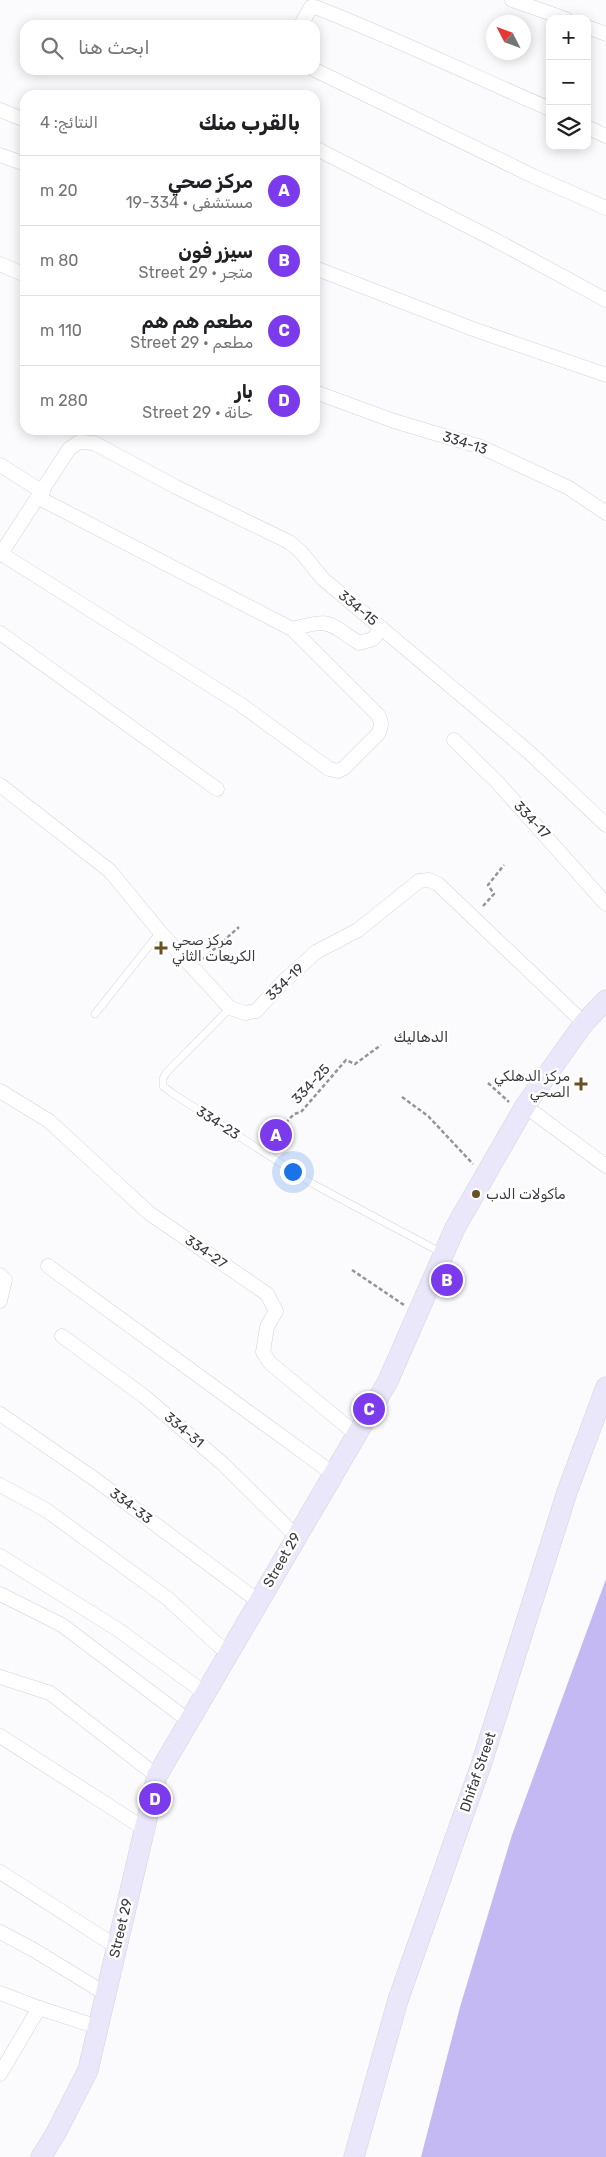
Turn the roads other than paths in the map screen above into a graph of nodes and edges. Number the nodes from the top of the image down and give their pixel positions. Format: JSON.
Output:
{"nodes":[{"id":1,"x":512,"y":0,"type":"edge"},
{"id":2,"x":555,"y":15,"type":"edge"},
{"id":3,"x":303,"y":20,"type":"edge"},
{"id":4,"x":591,"y":28,"type":"edge"},
{"id":5,"x":606,"y":34,"type":"edge"},
{"id":6,"x":320,"y":72,"type":"edge"},
{"id":7,"x":546,"y":107,"type":"edge"},
{"id":8,"x":0,"y":110,"type":"edge"},
{"id":9,"x":20,"y":118,"type":"edge"},
{"id":10,"x":591,"y":129,"type":"edge"},
{"id":11,"x":606,"y":136,"type":"edge"},
{"id":12,"x":320,"y":151,"type":"edge"},
{"id":13,"x":0,"y":155,"type":"edge"},
{"id":14,"x":20,"y":162,"type":"edge"},
{"id":15,"x":606,"y":208,"type":"edge"},
{"id":16,"x":0,"y":264,"type":"edge"},
{"id":17,"x":320,"y":270,"type":"edge"},
{"id":18,"x":20,"y":273,"type":"edge"},
{"id":19,"x":606,"y":300,"type":"edge"},
{"id":20,"x":606,"y":375,"type":"edge"},
{"id":21,"x":320,"y":394,"type":"edge"},
{"id":22,"x":0,"y":465,"type":"edge"},
{"id":23,"x":41,"y":495,"type":"junction"},
{"id":24,"x":606,"y":513,"type":"edge"},
{"id":25,"x":0,"y":554,"type":"edge"},
{"id":26,"x":382,"y":628,"type":"junction"},
{"id":27,"x":292,"y":629,"type":"junction"},
{"id":28,"x":0,"y":633,"type":"edge"},
{"id":29,"x":454,"y":740,"type":"dead end"},
{"id":30,"x":0,"y":785,"type":"edge"},
{"id":31,"x":217,"y":789,"type":"dead end"},
{"id":32,"x":606,"y":825,"type":"edge"},
{"id":33,"x":606,"y":904,"type":"edge"},
{"id":34,"x":160,"y":932,"type":"junction"},
{"id":35,"x":606,"y":1000,"type":"edge"},
{"id":36,"x":230,"y":1008,"type":"junction"},
{"id":37,"x":95,"y":1014,"type":"dead end"},
{"id":38,"x":584,"y":1023,"type":"junction"},
{"id":39,"x":0,"y":1091,"type":"edge"},
{"id":40,"x":523,"y":1109,"type":"junction"},
{"id":41,"x":606,"y":1166,"type":"edge"},
{"id":42,"x":443,"y":1254,"type":"junction"},
{"id":43,"x":48,"y":1266,"type":"dead end"},
{"id":44,"x":0,"y":1274,"type":"edge"},
{"id":45,"x":0,"y":1301,"type":"edge"},
{"id":46,"x":62,"y":1336,"type":"dead end"},
{"id":47,"x":606,"y":1387,"type":"edge"},
{"id":48,"x":0,"y":1414,"type":"edge"},
{"id":49,"x":356,"y":1434,"type":"junction"},
{"id":50,"x":332,"y":1474,"type":"junction"},
{"id":51,"x":0,"y":1485,"type":"edge"},
{"id":52,"x":296,"y":1536,"type":"junction"},
{"id":53,"x":0,"y":1556,"type":"edge"},
{"id":54,"x":0,"y":1594,"type":"edge"},
{"id":55,"x":258,"y":1601,"type":"junction"},
{"id":56,"x":228,"y":1654,"type":"junction"},
{"id":57,"x":0,"y":1676,"type":"edge"},
{"id":58,"x":205,"y":1693,"type":"junction"},
{"id":59,"x":189,"y":1721,"type":"junction"},
{"id":60,"x":0,"y":1736,"type":"edge"},
{"id":61,"x":157,"y":1776,"type":"junction"},
{"id":62,"x":145,"y":1829,"type":"junction"},
{"id":63,"x":0,"y":1872,"type":"edge"},
{"id":64,"x":0,"y":1932,"type":"edge"},
{"id":65,"x":117,"y":1947,"type":"junction"},
{"id":66,"x":0,"y":1993,"type":"edge"},
{"id":67,"x":106,"y":1994,"type":"junction"},
{"id":68,"x":39,"y":2008,"type":"junction"},
{"id":69,"x":98,"y":2028,"type":"junction"},
{"id":70,"x":0,"y":2074,"type":"edge"},
{"id":71,"x":41,"y":2157,"type":"edge"},
{"id":72,"x":354,"y":2157,"type":"edge"}],
"edges":[{"from":1,"to":2,"type":"street"},
{"from":3,"to":7,"type":"street"},
{"from":4,"to":5,"type":"street"},
{"from":6,"to":15,"type":"street"},
{"from":8,"to":9,"type":"street"},
{"from":10,"to":11,"type":"street"},
{"from":12,"to":19,"type":"street"},
{"from":13,"to":14,"type":"street"},
{"from":16,"to":18,"type":"street"},
{"from":17,"to":20,"type":"street"},
{"from":21,"to":24,"type":"street","name":"334-13"},
{"from":22,"to":23,"type":"street"},
{"from":23,"to":25,"type":"street"},
{"from":23,"to":26,"type":"street","name":"334-15"},
{"from":23,"to":27,"type":"street"},
{"from":25,"to":27,"type":"street"},
{"from":26,"to":27,"type":"street"},
{"from":26,"to":32,"type":"street","name":"334-15"},
{"from":28,"to":31,"type":"street"},
{"from":29,"to":33,"type":"street","name":"334-17"},
{"from":30,"to":34,"type":"street"},
{"from":34,"to":36,"type":"street"},
{"from":34,"to":37,"type":"lane"},
{"from":35,"to":38,"type":"street","name":"Street 29"},
{"from":36,"to":38,"type":"street","name":"334-19"},
{"from":36,"to":42,"type":"lane","name":"334-23"},
{"from":38,"to":40,"type":"street","name":"Street 29"},
{"from":39,"to":49,"type":"street","name":"334-27"},
{"from":40,"to":41,"type":"street"},
{"from":40,"to":42,"type":"street","name":"Street 29"},
{"from":42,"to":49,"type":"street","name":"Street 29"},
{"from":43,"to":50,"type":"street"},
{"from":44,"to":45,"type":"street"},
{"from":46,"to":52,"type":"street","name":"334-31"},
{"from":47,"to":72,"type":"street","name":"Dhifaf Street"},
{"from":48,"to":55,"type":"street","name":"334-33"},
{"from":49,"to":50,"type":"street","name":"Street 29"},
{"from":50,"to":52,"type":"street","name":"Street 29"},
{"from":51,"to":56,"type":"street"},
{"from":52,"to":55,"type":"street","name":"Street 29"},
{"from":53,"to":58,"type":"street"},
{"from":54,"to":59,"type":"street"},
{"from":55,"to":56,"type":"street","name":"Street 29"},
{"from":56,"to":58,"type":"street","name":"Street 29"},
{"from":57,"to":61,"type":"street"},
{"from":58,"to":59,"type":"street","name":"Street 29"},
{"from":59,"to":61,"type":"street","name":"Street 29"},
{"from":60,"to":62,"type":"street"},
{"from":61,"to":62,"type":"street","name":"Street 29"},
{"from":62,"to":65,"type":"street","name":"Street 29"},
{"from":63,"to":65,"type":"street"},
{"from":64,"to":67,"type":"street"},
{"from":65,"to":67,"type":"street","name":"Street 29"},
{"from":66,"to":68,"type":"street"},
{"from":67,"to":69,"type":"street","name":"Street 29"},
{"from":68,"to":69,"type":"street"},
{"from":68,"to":70,"type":"street"},
{"from":69,"to":71,"type":"street","name":"Street 29"}]}
